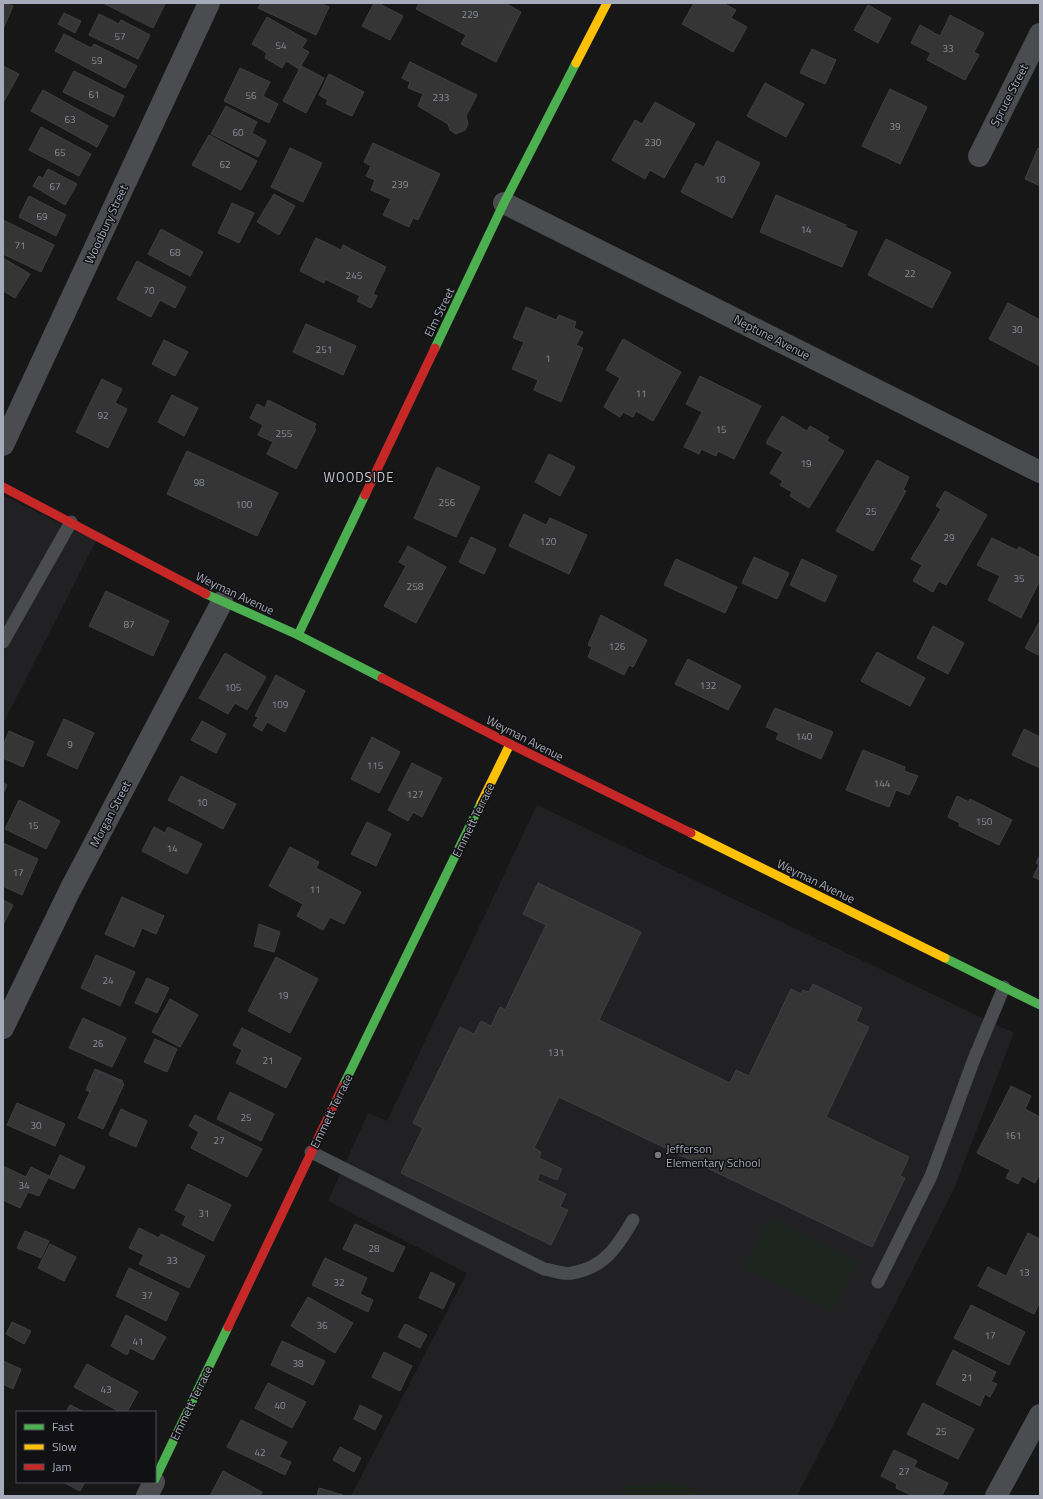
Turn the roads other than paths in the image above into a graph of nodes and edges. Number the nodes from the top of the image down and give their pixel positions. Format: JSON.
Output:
{"nodes":[{"id":1,"x":209,"y":3,"type":"edge"},
{"id":2,"x":607,"y":3,"type":"edge"},
{"id":3,"x":1040,"y":34,"type":"edge"},
{"id":4,"x":979,"y":156,"type":"dead end"},
{"id":5,"x":504,"y":202,"type":"junction"},
{"id":6,"x":3,"y":444,"type":"edge"},
{"id":7,"x":1040,"y":472,"type":"edge"},
{"id":8,"x":3,"y":487,"type":"edge"},
{"id":9,"x":71,"y":522,"type":"junction"},
{"id":10,"x":222,"y":602,"type":"junction"},
{"id":11,"x":298,"y":635,"type":"junction"},
{"id":12,"x":3,"y":642,"type":"edge"},
{"id":13,"x":510,"y":744,"type":"junction"},
{"id":14,"x":1004,"y":987,"type":"junction"},
{"id":15,"x":1040,"y":1005,"type":"edge"},
{"id":16,"x":3,"y":1028,"type":"edge"},
{"id":17,"x":311,"y":1152,"type":"junction"},
{"id":18,"x":633,"y":1220,"type":"dead end"},
{"id":19,"x":878,"y":1282,"type":"dead end"},
{"id":20,"x":1040,"y":1415,"type":"edge"},
{"id":21,"x":156,"y":1477,"type":"edge"},
{"id":22,"x":153,"y":1483,"type":"edge"},
{"id":23,"x":147,"y":1496,"type":"edge"},
{"id":24,"x":996,"y":1496,"type":"edge"}],
"edges":[{"from":1,"to":6,"type":"street","name":"Woodbury Street"},
{"from":2,"to":5,"type":"street","name":"Elm Street"},
{"from":3,"to":4,"type":"street","name":"Spruce Street"},
{"from":5,"to":7,"type":"street","name":"Neptune Avenue"},
{"from":5,"to":11,"type":"street","name":"Elm Street"},
{"from":8,"to":9,"type":"street","name":"Weyman Avenue"},
{"from":9,"to":10,"type":"street","name":"Weyman Avenue"},
{"from":9,"to":12,"type":"lane"},
{"from":10,"to":11,"type":"street","name":"Weyman Avenue"},
{"from":10,"to":16,"type":"street","name":"Morgan Street"},
{"from":11,"to":13,"type":"street","name":"Weyman Avenue"},
{"from":13,"to":14,"type":"street","name":"Weyman Avenue"},
{"from":13,"to":17,"type":"street","name":"Emmett Terrace"},
{"from":14,"to":15,"type":"street","name":"Weyman Avenue"},
{"from":14,"to":19,"type":"lane"},
{"from":17,"to":18,"type":"lane"},
{"from":17,"to":21,"type":"street","name":"Emmett Terrace"},
{"from":20,"to":24,"type":"street"},
{"from":22,"to":23,"type":"street","name":"Emmett Terrace"}]}
